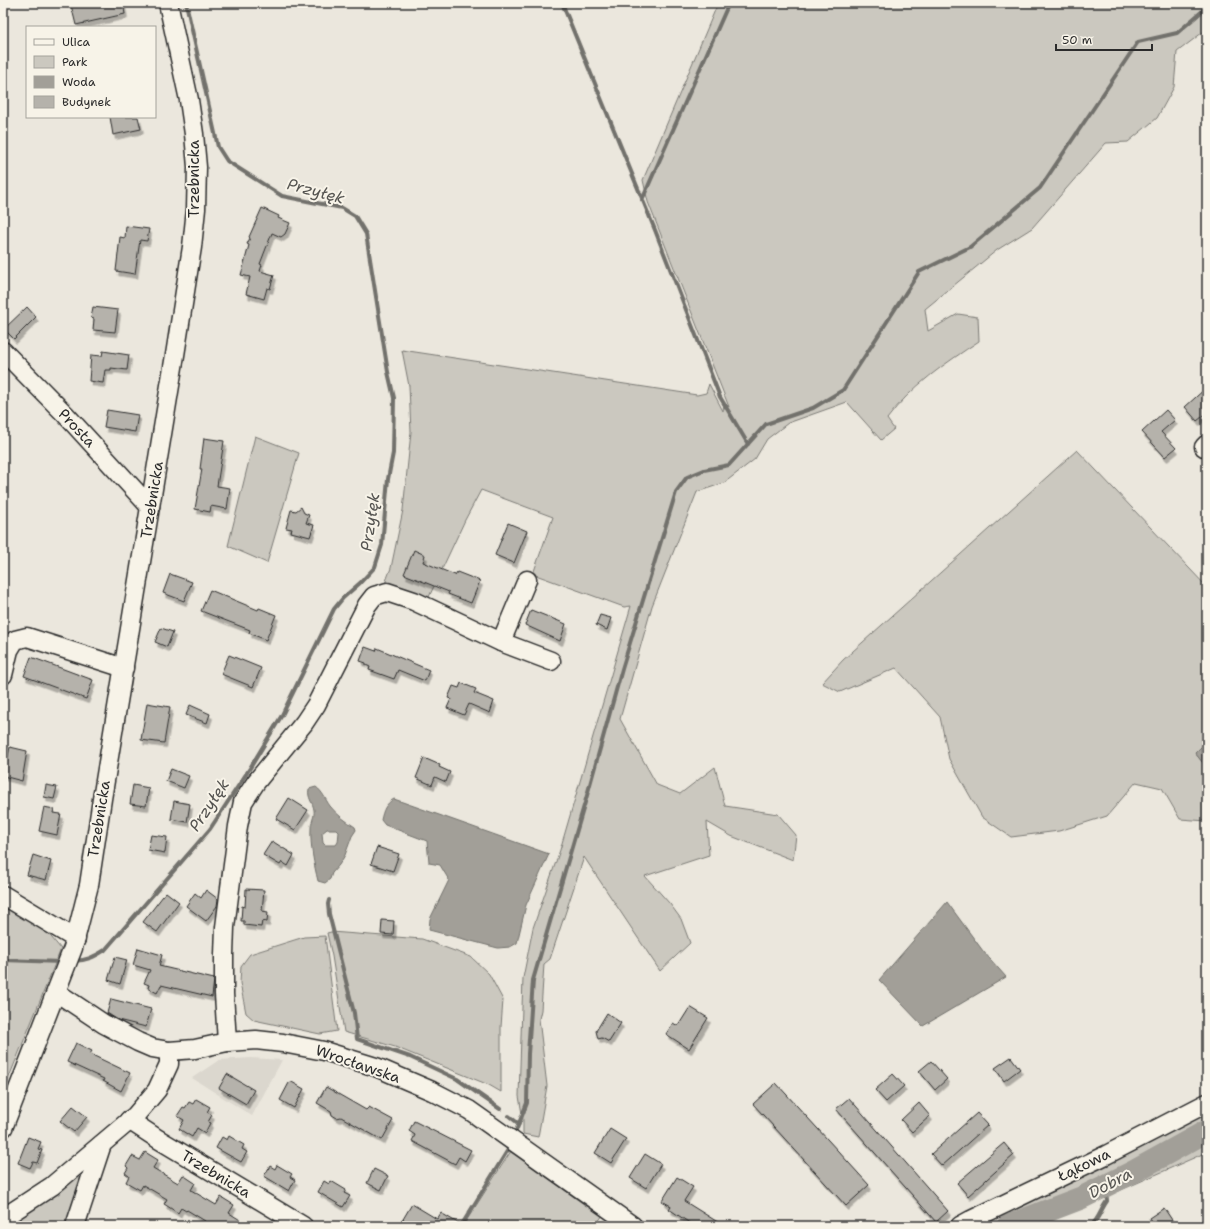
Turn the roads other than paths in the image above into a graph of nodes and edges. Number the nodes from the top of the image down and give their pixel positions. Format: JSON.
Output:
{"nodes":[{"id":1,"x":168,"y":3,"type":"edge"},
{"id":2,"x":3,"y":351,"type":"edge"},
{"id":3,"x":150,"y":507,"type":"junction"},
{"id":4,"x":527,"y":580,"type":"dead end"},
{"id":5,"x":501,"y":642,"type":"junction"},
{"id":6,"x":551,"y":661,"type":"dead end"},
{"id":7,"x":124,"y":668,"type":"junction"},
{"id":8,"x":3,"y":675,"type":"edge"},
{"id":9,"x":3,"y":896,"type":"edge"},
{"id":10,"x":74,"y":943,"type":"junction"},
{"id":11,"x":59,"y":984,"type":"junction"},
{"id":12,"x":227,"y":1042,"type":"junction"},
{"id":13,"x":169,"y":1051,"type":"junction"},
{"id":14,"x":1207,"y":1103,"type":"edge"},
{"id":15,"x":130,"y":1120,"type":"junction"},
{"id":16,"x":3,"y":1128,"type":"edge"},
{"id":17,"x":102,"y":1143,"type":"junction"},
{"id":18,"x":4,"y":1217,"type":"edge"},
{"id":19,"x":75,"y":1226,"type":"edge"},
{"id":20,"x":303,"y":1226,"type":"edge"},
{"id":21,"x":634,"y":1226,"type":"edge"},
{"id":22,"x":960,"y":1226,"type":"edge"}],
"edges":[{"from":1,"to":3,"type":"street","name":"Trzebnicka"},
{"from":2,"to":3,"type":"street","name":"Prosta"},
{"from":3,"to":7,"type":"street","name":"Trzebnicka"},
{"from":4,"to":5,"type":"street"},
{"from":5,"to":6,"type":"street"},
{"from":5,"to":12,"type":"street"},
{"from":7,"to":8,"type":"street"},
{"from":7,"to":10,"type":"street","name":"Trzebnicka"},
{"from":9,"to":10,"type":"street"},
{"from":10,"to":11,"type":"street","name":"Trzebnicka"},
{"from":11,"to":13,"type":"street","name":"Wrocławska"},
{"from":11,"to":16,"type":"street","name":"Trzebnicka"},
{"from":12,"to":13,"type":"street","name":"Wrocławska"},
{"from":12,"to":21,"type":"street","name":"Wrocławska"},
{"from":13,"to":15,"type":"street"},
{"from":14,"to":22,"type":"street","name":"Łąkowa"},
{"from":15,"to":17,"type":"street"},
{"from":15,"to":20,"type":"street","name":"Trzebnicka"},
{"from":17,"to":18,"type":"street"},
{"from":17,"to":19,"type":"street"}]}
